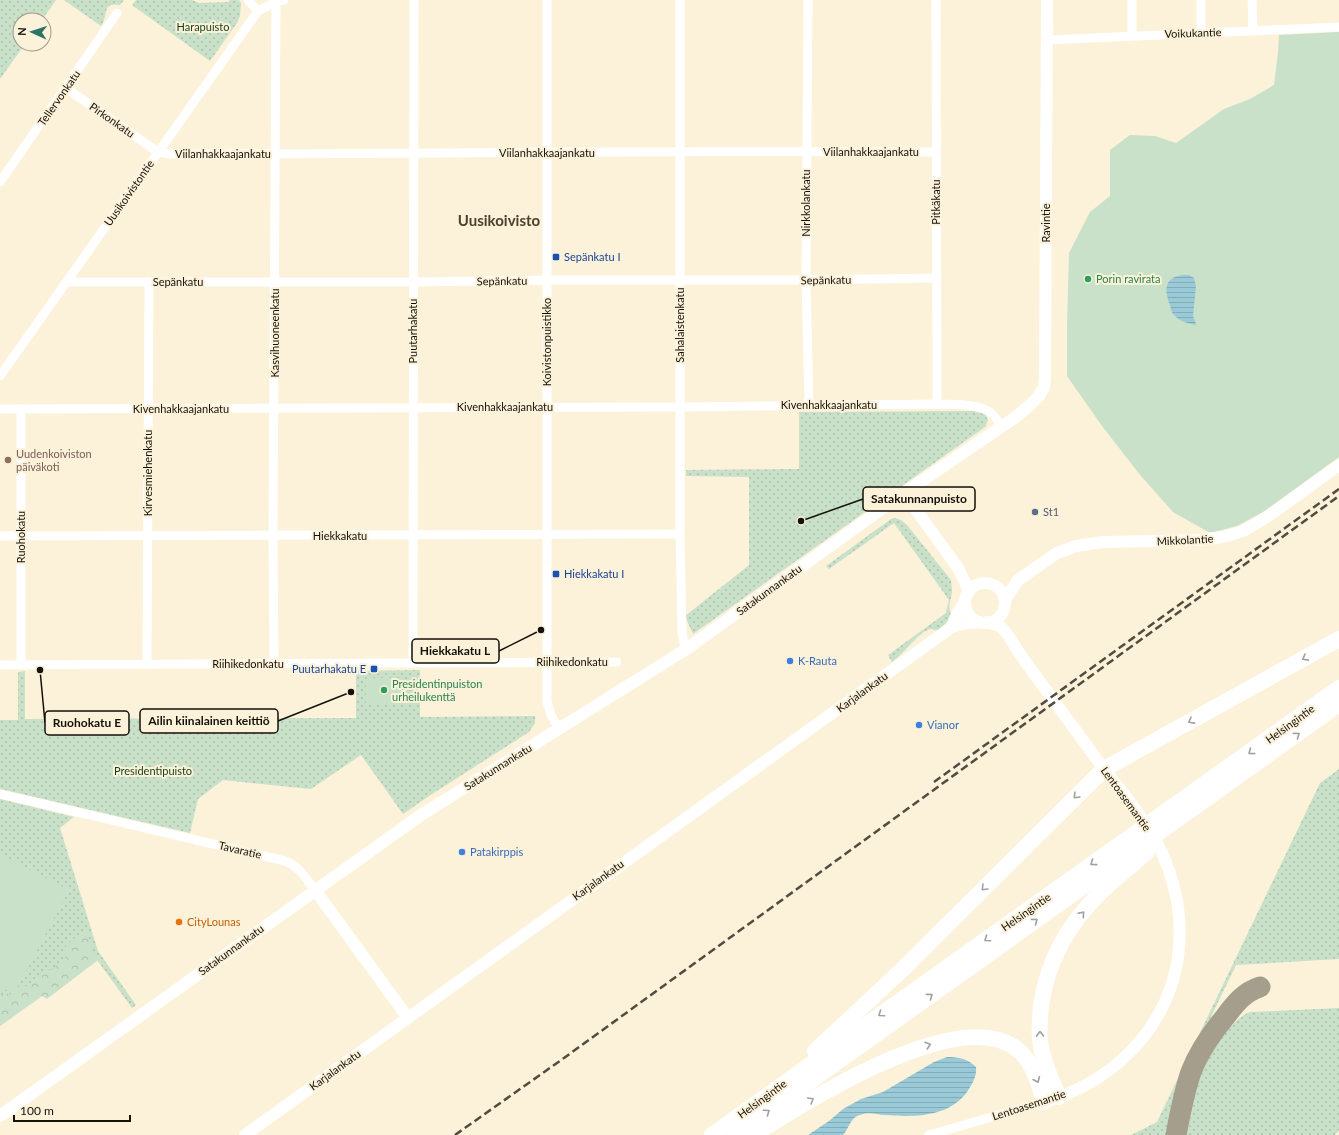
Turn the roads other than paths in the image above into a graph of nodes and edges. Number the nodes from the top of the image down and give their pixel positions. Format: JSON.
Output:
{"nodes":[{"id":1,"x":248,"y":0,"type":"edge"},
{"id":2,"x":414,"y":0,"type":"edge"},
{"id":3,"x":548,"y":0,"type":"edge"},
{"id":4,"x":680,"y":0,"type":"edge"},
{"id":5,"x":808,"y":0,"type":"edge"},
{"id":6,"x":936,"y":0,"type":"edge"},
{"id":7,"x":1047,"y":0,"type":"edge"},
{"id":8,"x":1132,"y":0,"type":"edge"},
{"id":9,"x":1201,"y":0,"type":"edge"},
{"id":10,"x":1252,"y":0,"type":"edge"},
{"id":11,"x":280,"y":1,"type":"edge"},
{"id":12,"x":258,"y":11,"type":"junction"},
{"id":13,"x":117,"y":13,"type":"dead end"},
{"id":14,"x":1339,"y":27,"type":"edge"},
{"id":15,"x":1253,"y":31,"type":"junction"},
{"id":16,"x":1202,"y":33,"type":"junction"},
{"id":17,"x":1132,"y":36,"type":"junction"},
{"id":18,"x":1047,"y":40,"type":"junction"},
{"id":19,"x":66,"y":88,"type":"junction"},
{"id":20,"x":807,"y":151,"type":"junction"},
{"id":21,"x":158,"y":152,"type":"junction"},
{"id":22,"x":547,"y":152,"type":"junction"},
{"id":23,"x":936,"y":152,"type":"junction"},
{"id":24,"x":414,"y":153,"type":"junction"},
{"id":25,"x":680,"y":153,"type":"junction"},
{"id":26,"x":276,"y":154,"type":"junction"},
{"id":27,"x":0,"y":182,"type":"edge"},
{"id":28,"x":936,"y":278,"type":"junction"},
{"id":29,"x":547,"y":280,"type":"junction"},
{"id":30,"x":680,"y":280,"type":"junction"},
{"id":31,"x":806,"y":280,"type":"junction"},
{"id":32,"x":275,"y":281,"type":"junction"},
{"id":33,"x":67,"y":282,"type":"junction"},
{"id":34,"x":149,"y":282,"type":"junction"},
{"id":35,"x":413,"y":282,"type":"junction"},
{"id":36,"x":0,"y":376,"type":"edge"},
{"id":37,"x":937,"y":404,"type":"junction"},
{"id":38,"x":808,"y":405,"type":"junction"},
{"id":39,"x":547,"y":406,"type":"junction"},
{"id":40,"x":680,"y":407,"type":"junction"},
{"id":41,"x":274,"y":408,"type":"junction"},
{"id":42,"x":413,"y":408,"type":"junction"},
{"id":43,"x":0,"y":409,"type":"edge"},
{"id":44,"x":22,"y":409,"type":"junction"},
{"id":45,"x":148,"y":409,"type":"junction"},
{"id":46,"x":1002,"y":427,"type":"junction"},
{"id":47,"x":1339,"y":465,"type":"edge"},
{"id":48,"x":904,"y":493,"type":"junction"},
{"id":49,"x":547,"y":534,"type":"junction"},
{"id":50,"x":680,"y":534,"type":"junction"},
{"id":51,"x":147,"y":535,"type":"junction"},
{"id":52,"x":273,"y":535,"type":"junction"},
{"id":53,"x":0,"y":536,"type":"edge"},
{"id":54,"x":21,"y":536,"type":"junction"},
{"id":55,"x":414,"y":536,"type":"junction"},
{"id":56,"x":1018,"y":580,"type":"junction"},
{"id":57,"x":991,"y":584,"type":"junction"},
{"id":58,"x":971,"y":592,"type":"junction"},
{"id":59,"x":1004,"y":605,"type":"junction"},
{"id":60,"x":983,"y":622,"type":"junction"},
{"id":61,"x":952,"y":627,"type":"junction"},
{"id":62,"x":1001,"y":627,"type":"junction"},
{"id":63,"x":1339,"y":640,"type":"edge"},
{"id":64,"x":685,"y":650,"type":"junction"},
{"id":65,"x":547,"y":662,"type":"junction"},
{"id":66,"x":617,"y":662,"type":"dead end"},
{"id":67,"x":413,"y":663,"type":"junction"},
{"id":68,"x":0,"y":664,"type":"edge"},
{"id":69,"x":21,"y":664,"type":"junction"},
{"id":70,"x":147,"y":664,"type":"junction"},
{"id":71,"x":274,"y":664,"type":"junction"},
{"id":72,"x":1339,"y":688,"type":"edge"},
{"id":73,"x":1339,"y":704,"type":"edge"},
{"id":74,"x":559,"y":729,"type":"junction"},
{"id":75,"x":1104,"y":769,"type":"junction"},
{"id":76,"x":0,"y":794,"type":"edge"},
{"id":77,"x":1172,"y":821,"type":"junction"},
{"id":78,"x":1131,"y":851,"type":"junction"},
{"id":79,"x":315,"y":890,"type":"junction"},
{"id":80,"x":408,"y":1018,"type":"junction"},
{"id":81,"x":1051,"y":1100,"type":"junction"},
{"id":82,"x":747,"y":1109,"type":"junction"},
{"id":83,"x":0,"y":1116,"type":"edge"},
{"id":84,"x":245,"y":1135,"type":"edge"},
{"id":85,"x":712,"y":1135,"type":"edge"},
{"id":86,"x":735,"y":1135,"type":"edge"},
{"id":87,"x":753,"y":1135,"type":"edge"},
{"id":88,"x":929,"y":1135,"type":"edge"}],
"edges":[{"from":1,"to":12,"type":"street"},
{"from":2,"to":24,"type":"street","name":"Puutarhakatu"},
{"from":3,"to":22,"type":"street","name":"Koivistonpuistikko"},
{"from":4,"to":25,"type":"street","name":"Sahalaistenkatu"},
{"from":5,"to":20,"type":"street","name":"Nirkkolankatu"},
{"from":6,"to":23,"type":"street","name":"Pitkäkatu"},
{"from":7,"to":18,"type":"main road","name":"Ravintie"},
{"from":8,"to":17,"type":"street"},
{"from":9,"to":16,"type":"street"},
{"from":10,"to":15,"type":"street"},
{"from":11,"to":12,"type":"street"},
{"from":11,"to":26,"type":"street","name":"Kasvihuoneenkatu"},
{"from":12,"to":21,"type":"street","name":"Uusikoivistontie"},
{"from":13,"to":19,"type":"street","name":"Tellervonkatu"},
{"from":14,"to":15,"type":"street","name":"Voikukantie"},
{"from":15,"to":16,"type":"street","name":"Voikukantie"},
{"from":16,"to":17,"type":"street","name":"Voikukantie"},
{"from":17,"to":18,"type":"street","name":"Voikukantie"},
{"from":18,"to":46,"type":"main road","name":"Ravintie"},
{"from":19,"to":21,"type":"street","name":"Pirkonkatu"},
{"from":19,"to":27,"type":"street","name":"Tellervonkatu"},
{"from":20,"to":23,"type":"street","name":"Viilanhakkaajankatu"},
{"from":20,"to":25,"type":"street","name":"Viilanhakkaajankatu"},
{"from":20,"to":31,"type":"street","name":"Nirkkolankatu"},
{"from":21,"to":26,"type":"street","name":"Viilanhakkaajankatu"},
{"from":21,"to":33,"type":"street","name":"Uusikoivistontie"},
{"from":22,"to":24,"type":"street","name":"Viilanhakkaajankatu"},
{"from":22,"to":25,"type":"street","name":"Viilanhakkaajankatu"},
{"from":22,"to":29,"type":"street","name":"Koivistonpuistikko"},
{"from":23,"to":28,"type":"street","name":"Pitkäkatu"},
{"from":24,"to":26,"type":"street","name":"Viilanhakkaajankatu"},
{"from":24,"to":35,"type":"street","name":"Puutarhakatu"},
{"from":25,"to":30,"type":"street","name":"Sahalaistenkatu"},
{"from":26,"to":32,"type":"street","name":"Kasvihuoneenkatu"},
{"from":28,"to":31,"type":"street","name":"Sepänkatu"},
{"from":28,"to":37,"type":"street","name":"Pitkäkatu"},
{"from":29,"to":30,"type":"street","name":"Sepänkatu"},
{"from":29,"to":35,"type":"street","name":"Sepänkatu"},
{"from":29,"to":39,"type":"street","name":"Koivistonpuistikko"},
{"from":30,"to":31,"type":"street","name":"Sepänkatu"},
{"from":30,"to":40,"type":"street","name":"Sahalaistenkatu"},
{"from":31,"to":38,"type":"street","name":"Nirkkolankatu"},
{"from":32,"to":34,"type":"street","name":"Sepänkatu"},
{"from":32,"to":35,"type":"street","name":"Sepänkatu"},
{"from":32,"to":41,"type":"street","name":"Kasvihuoneenkatu"},
{"from":33,"to":34,"type":"street","name":"Sepänkatu"},
{"from":33,"to":36,"type":"street","name":"Uusikoivistontie"},
{"from":34,"to":45,"type":"street","name":"Kirvesmiehenkatu"},
{"from":35,"to":42,"type":"street","name":"Puutarhakatu"},
{"from":37,"to":38,"type":"street","name":"Kivenhakkaajankatu"},
{"from":37,"to":46,"type":"street","name":"Kivenhakkaajankatu"},
{"from":38,"to":40,"type":"street","name":"Kivenhakkaajankatu"},
{"from":39,"to":40,"type":"street","name":"Kivenhakkaajankatu"},
{"from":39,"to":42,"type":"street","name":"Kivenhakkaajankatu"},
{"from":39,"to":49,"type":"street","name":"Koivistonpuistikko"},
{"from":40,"to":50,"type":"street","name":"Sahalaistenkatu"},
{"from":41,"to":42,"type":"street","name":"Kivenhakkaajankatu"},
{"from":41,"to":45,"type":"street","name":"Kivenhakkaajankatu"},
{"from":41,"to":52,"type":"street","name":"Kasvihuoneenkatu"},
{"from":42,"to":55,"type":"street","name":"Puutarhakatu"},
{"from":43,"to":44,"type":"street","name":"Kivenhakkaajankatu"},
{"from":44,"to":45,"type":"street","name":"Kivenhakkaajankatu"},
{"from":44,"to":54,"type":"street","name":"Ruohokatu"},
{"from":45,"to":51,"type":"street","name":"Kirvesmiehenkatu"},
{"from":46,"to":48,"type":"main road","name":"Satakunnankatu"},
{"from":47,"to":56,"type":"main road","name":"Mikkolantie"},
{"from":48,"to":58,"type":"main road"},
{"from":48,"to":64,"type":"main road","name":"Satakunnankatu"},
{"from":49,"to":50,"type":"street","name":"Hiekkakatu"},
{"from":49,"to":55,"type":"street","name":"Hiekkakatu"},
{"from":49,"to":65,"type":"street","name":"Koivistonpuistikko"},
{"from":50,"to":64,"type":"street","name":"Sahalaistenkatu"},
{"from":51,"to":52,"type":"street","name":"Hiekkakatu"},
{"from":51,"to":54,"type":"street","name":"Hiekkakatu"},
{"from":51,"to":70,"type":"street","name":"Kirvesmiehenkatu"},
{"from":52,"to":55,"type":"street","name":"Hiekkakatu"},
{"from":52,"to":71,"type":"street","name":"Kasvihuoneenkatu"},
{"from":53,"to":54,"type":"street","name":"Hiekkakatu"},
{"from":54,"to":69,"type":"street","name":"Ruohokatu"},
{"from":55,"to":67,"type":"street","name":"Puutarhakatu"},
{"from":56,"to":57,"type":"main road"},
{"from":56,"to":59,"type":"main road"},
{"from":57,"to":58,"type":"main road"},
{"from":57,"to":59,"type":"main road"},
{"from":58,"to":60,"type":"main road"},
{"from":58,"to":61,"type":"main road","name":"Karjalankatu"},
{"from":59,"to":60,"type":"main road"},
{"from":59,"to":62,"type":"main road"},
{"from":60,"to":61,"type":"main road","name":"Karjalankatu"},
{"from":60,"to":62,"type":"main road"},
{"from":61,"to":80,"type":"main road","name":"Karjalankatu"},
{"from":62,"to":75,"type":"main road","name":"Lentoasemantie"},
{"from":63,"to":75,"type":"highway","one_way":true},
{"from":64,"to":74,"type":"main road","name":"Satakunnankatu"},
{"from":65,"to":66,"type":"street","name":"Riihikedonkatu"},
{"from":65,"to":67,"type":"street","name":"Riihikedonkatu"},
{"from":65,"to":74,"type":"street","name":"Koivistonpuistikko"},
{"from":67,"to":71,"type":"street","name":"Riihikedonkatu"},
{"from":68,"to":69,"type":"street","name":"Riihikedonkatu"},
{"from":69,"to":70,"type":"street","name":"Riihikedonkatu"},
{"from":70,"to":71,"type":"street","name":"Riihikedonkatu"},
{"from":72,"to":77,"type":"highway","name":"Helsingintie","one_way":true},
{"from":77,"to":73,"type":"highway","name":"Helsingintie","one_way":true},
{"from":74,"to":79,"type":"main road","name":"Satakunnankatu"},
{"from":75,"to":81,"type":"main road","name":"Lentoasemantie"},
{"from":75,"to":82,"type":"highway","one_way":true},
{"from":76,"to":79,"type":"street","name":"Tavaratie"},
{"from":77,"to":78,"type":"highway"},
{"from":77,"to":78,"type":"highway","name":"Helsingintie"},
{"from":81,"to":78,"type":"highway","one_way":true},
{"from":78,"to":82,"type":"highway","name":"Helsingintie","one_way":true},
{"from":86,"to":78,"type":"highway","name":"Helsingintie","one_way":true},
{"from":79,"to":80,"type":"main road","name":"Tavaratie"},
{"from":79,"to":83,"type":"main road","name":"Satakunnankatu"},
{"from":80,"to":84,"type":"main road","name":"Karjalankatu"},
{"from":87,"to":81,"type":"highway","one_way":true},
{"from":81,"to":88,"type":"street","name":"Lentoasemantie"},
{"from":82,"to":85,"type":"highway","name":"Helsingintie"}]}
